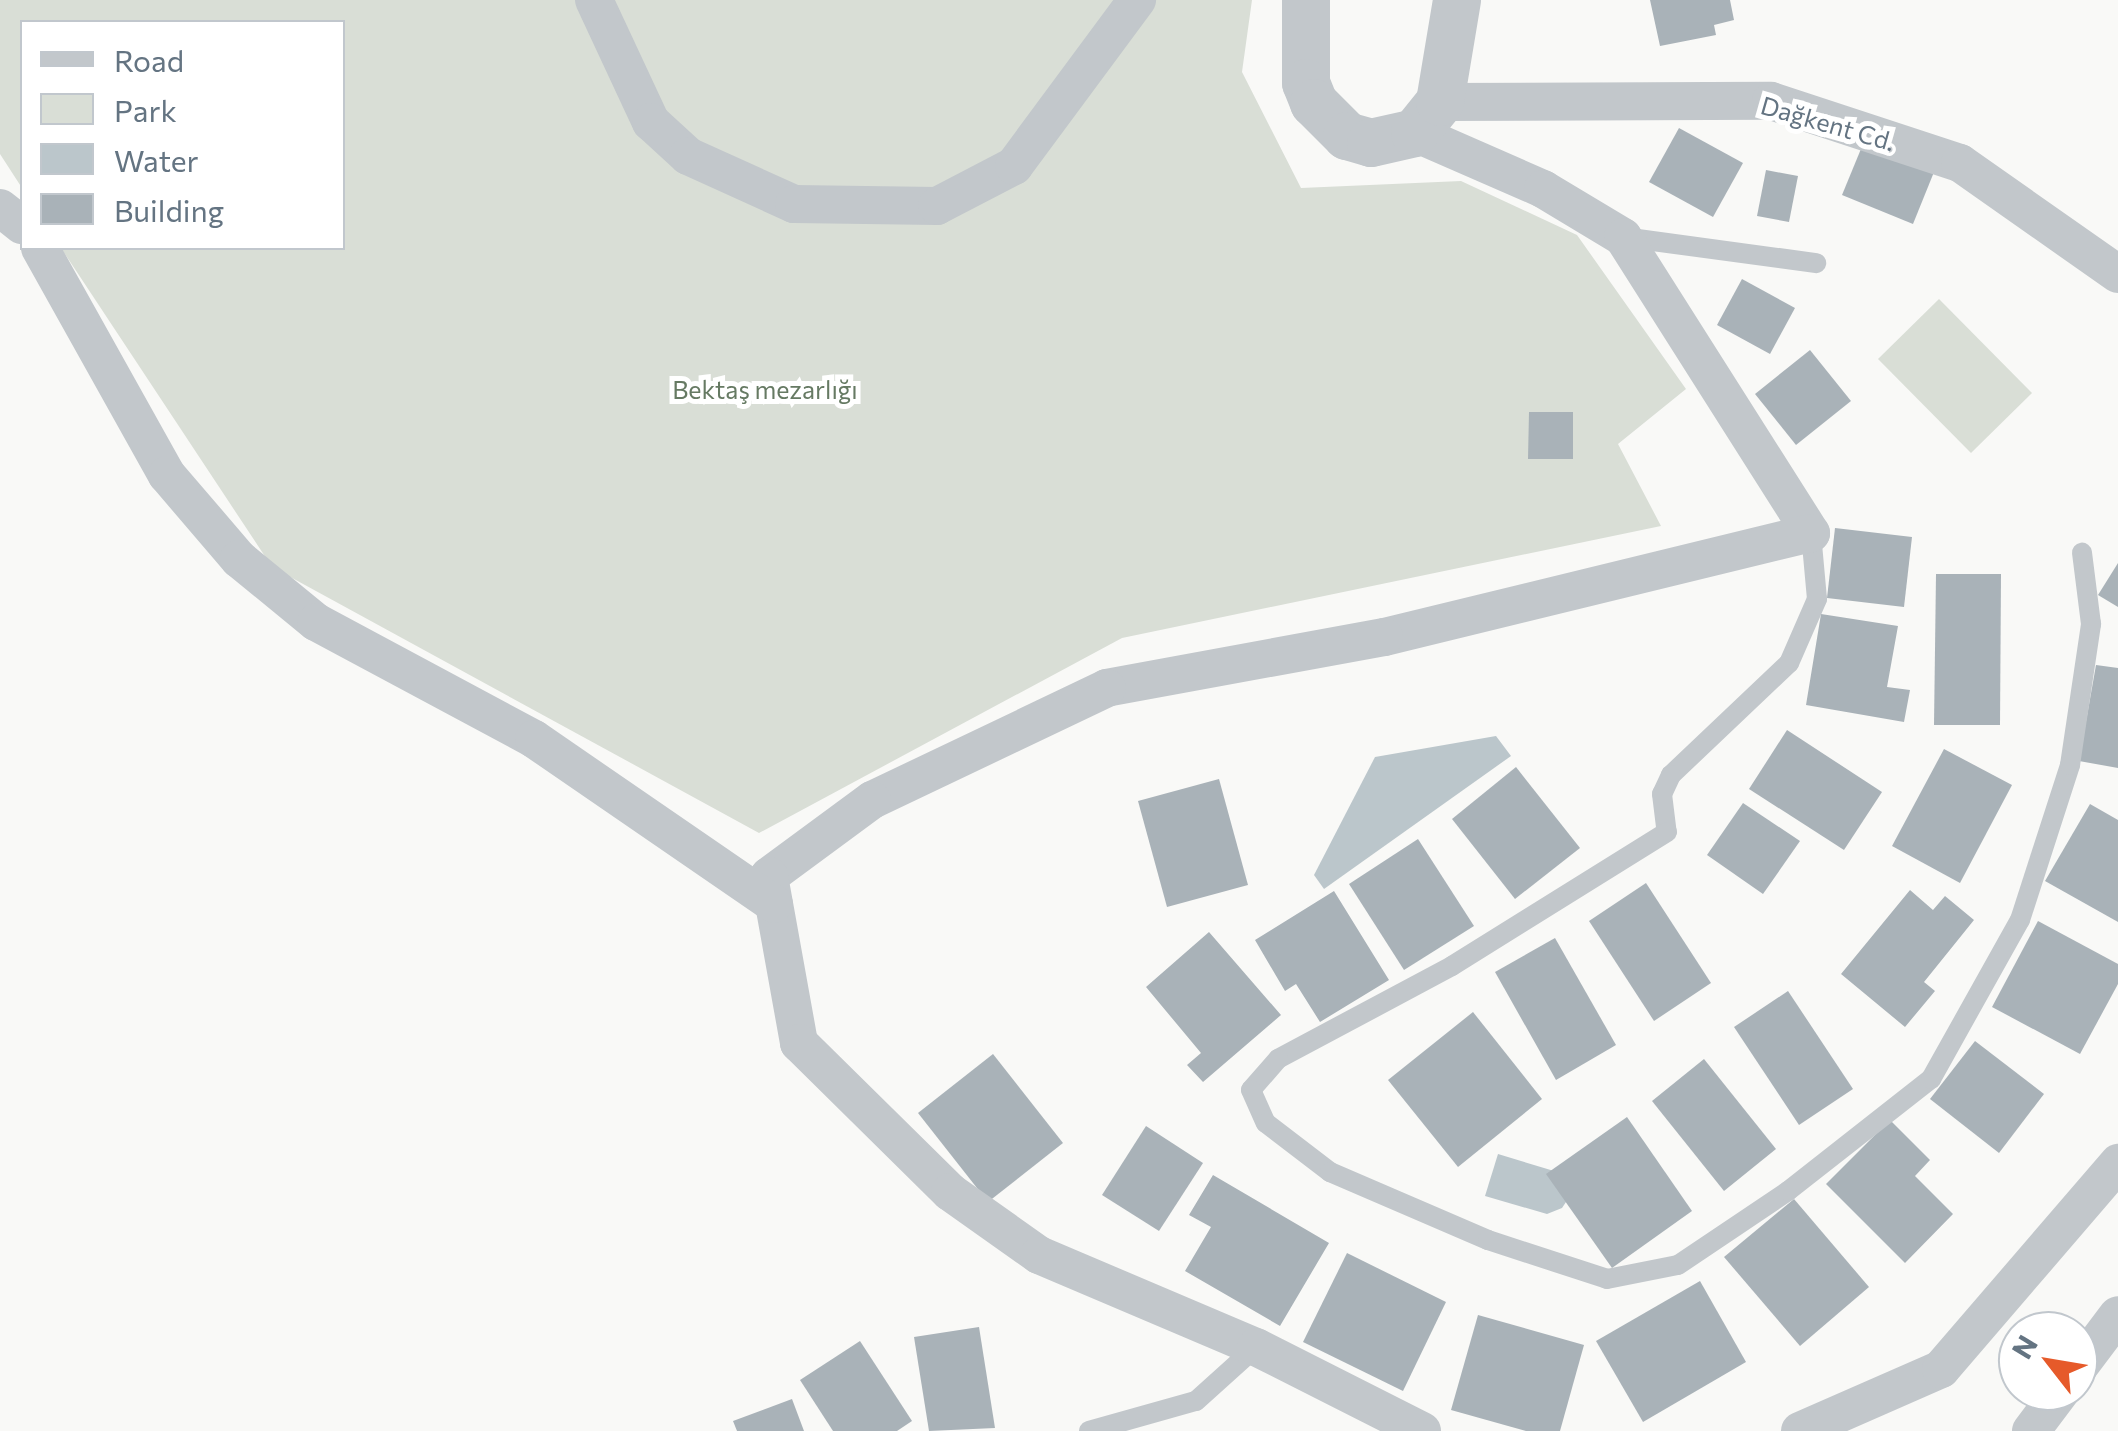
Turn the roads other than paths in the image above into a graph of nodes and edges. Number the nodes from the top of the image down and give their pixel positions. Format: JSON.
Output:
{"nodes":[{"id":1,"x":594,"y":0,"type":"edge"},
{"id":2,"x":1137,"y":0,"type":"edge"},
{"id":3,"x":1306,"y":0,"type":"edge"},
{"id":4,"x":1457,"y":0,"type":"edge"},
{"id":5,"x":1427,"y":118,"type":"junction"},
{"id":6,"x":0,"y":208,"type":"edge"},
{"id":7,"x":20,"y":223,"type":"edge"},
{"id":8,"x":1623,"y":237,"type":"junction"},
{"id":9,"x":41,"y":250,"type":"edge"},
{"id":10,"x":1816,"y":263,"type":"dead end"},
{"id":11,"x":2118,"y":274,"type":"edge"},
{"id":12,"x":1812,"y":533,"type":"junction"},
{"id":13,"x":2082,"y":552,"type":"dead end"},
{"id":14,"x":774,"y":904,"type":"junction"},
{"id":15,"x":2118,"y":1164,"type":"edge"},
{"id":16,"x":2118,"y":1315,"type":"edge"},
{"id":17,"x":2098,"y":1342,"type":"edge"},
{"id":18,"x":1256,"y":1347,"type":"junction"},
{"id":19,"x":1089,"y":1431,"type":"edge"},
{"id":20,"x":1422,"y":1431,"type":"edge"},
{"id":21,"x":1800,"y":1431,"type":"edge"}],
"edges":[{"from":1,"to":2,"type":"street"},
{"from":3,"to":5,"type":"street"},
{"from":4,"to":5,"type":"street"},
{"from":5,"to":8,"type":"street"},
{"from":5,"to":11,"type":"street","name":"Dağkent Cd."},
{"from":6,"to":7,"type":"street"},
{"from":8,"to":10,"type":"lane"},
{"from":8,"to":12,"type":"street"},
{"from":9,"to":14,"type":"street"},
{"from":12,"to":13,"type":"lane"},
{"from":12,"to":14,"type":"street"},
{"from":14,"to":18,"type":"street"},
{"from":15,"to":21,"type":"street"},
{"from":16,"to":17,"type":"street"},
{"from":18,"to":19,"type":"lane"},
{"from":18,"to":20,"type":"street"}]}
